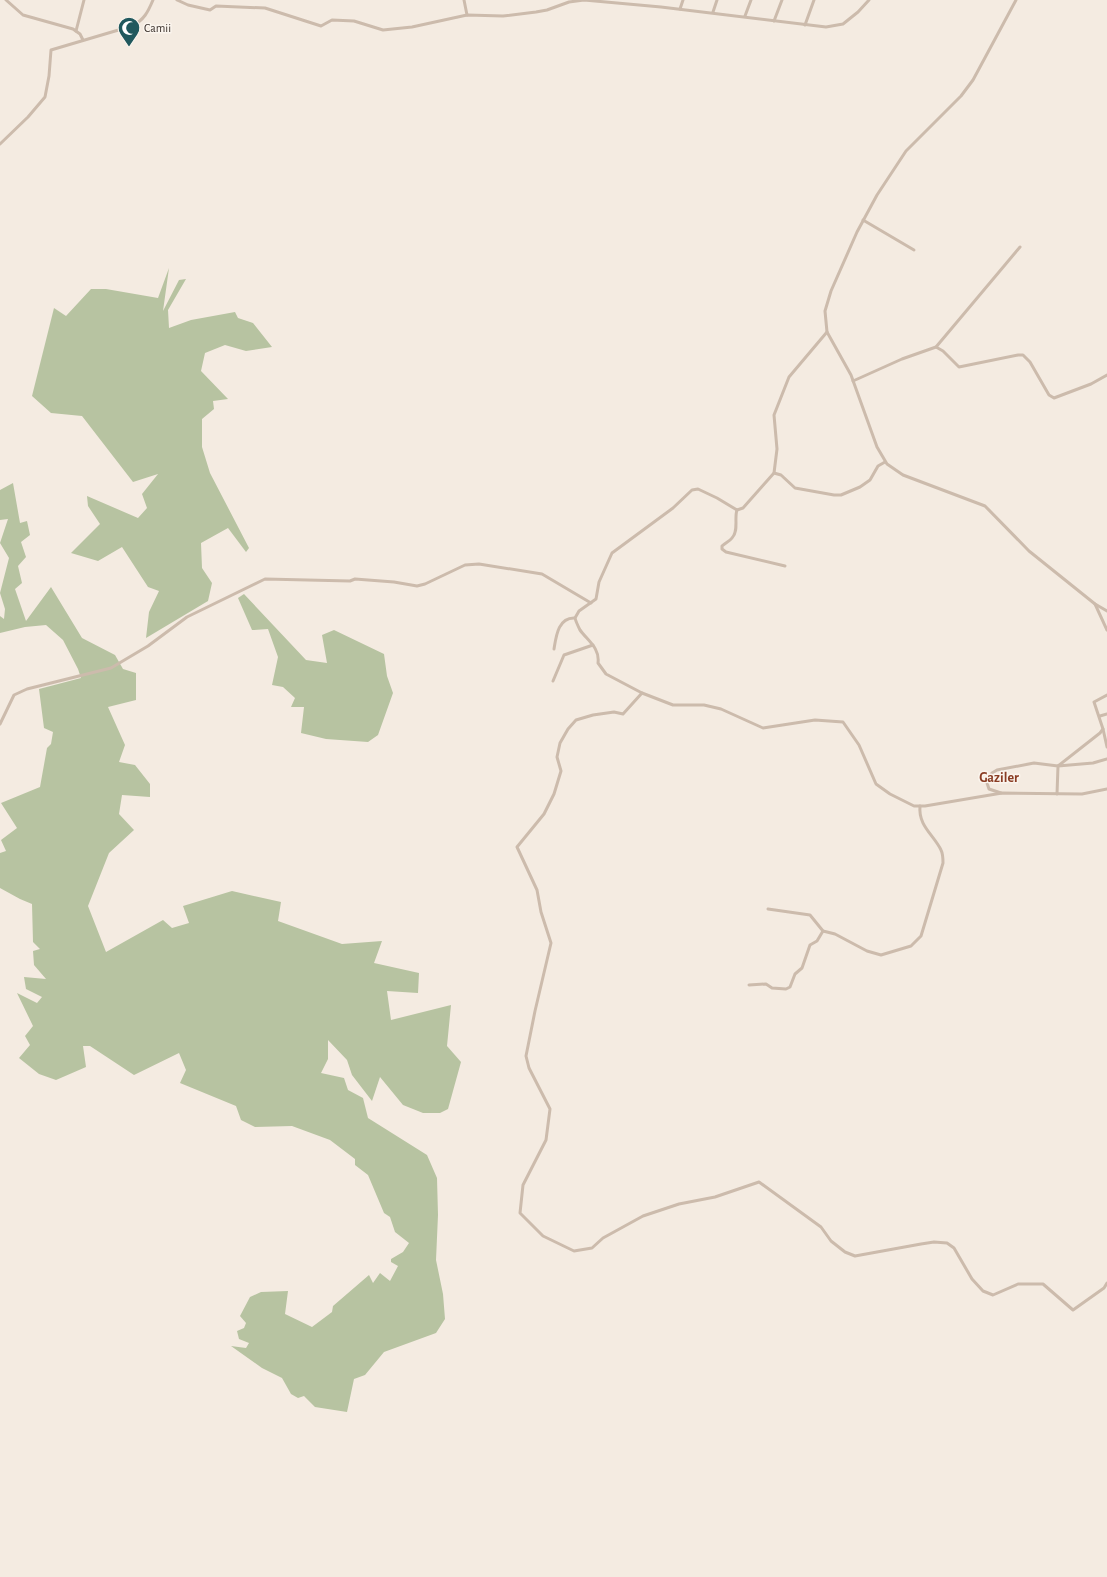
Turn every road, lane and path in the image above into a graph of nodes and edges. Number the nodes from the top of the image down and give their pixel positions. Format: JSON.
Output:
{"nodes":[{"id":1,"x":6,"y":0,"type":"edge"},
{"id":2,"x":84,"y":0,"type":"edge"},
{"id":3,"x":153,"y":0,"type":"edge"},
{"id":4,"x":177,"y":0,"type":"edge"},
{"id":5,"x":464,"y":0,"type":"edge"},
{"id":6,"x":556,"y":0,"type":"edge"},
{"id":7,"x":587,"y":0,"type":"edge"},
{"id":8,"x":651,"y":0,"type":"edge"},
{"id":9,"x":683,"y":0,"type":"edge"},
{"id":10,"x":717,"y":0,"type":"edge"},
{"id":11,"x":751,"y":0,"type":"edge"},
{"id":12,"x":782,"y":0,"type":"edge"},
{"id":13,"x":814,"y":0,"type":"edge"},
{"id":14,"x":869,"y":0,"type":"edge"},
{"id":15,"x":1016,"y":0,"type":"edge"},
{"id":16,"x":615,"y":1,"type":"edge"},
{"id":17,"x":556,"y":6,"type":"junction"},
{"id":18,"x":649,"y":6,"type":"junction"},
{"id":19,"x":680,"y":9,"type":"junction"},
{"id":20,"x":713,"y":12,"type":"junction"},
{"id":21,"x":467,"y":15,"type":"junction"},
{"id":22,"x":745,"y":16,"type":"junction"},
{"id":23,"x":774,"y":21,"type":"junction"},
{"id":24,"x":805,"y":24,"type":"junction"},
{"id":25,"x":76,"y":31,"type":"junction"},
{"id":26,"x":83,"y":40,"type":"junction"},
{"id":27,"x":0,"y":144,"type":"edge"},
{"id":28,"x":863,"y":220,"type":"junction"},
{"id":29,"x":1020,"y":247,"type":"dead end"},
{"id":30,"x":914,"y":250,"type":"dead end"},
{"id":31,"x":827,"y":332,"type":"junction"},
{"id":32,"x":936,"y":347,"type":"junction"},
{"id":33,"x":1107,"y":375,"type":"edge"},
{"id":34,"x":853,"y":381,"type":"junction"},
{"id":35,"x":886,"y":462,"type":"junction"},
{"id":36,"x":774,"y":473,"type":"junction"},
{"id":37,"x":737,"y":510,"type":"junction"},
{"id":38,"x":785,"y":566,"type":"dead end"},
{"id":39,"x":591,"y":603,"type":"junction"},
{"id":40,"x":1095,"y":604,"type":"junction"},
{"id":41,"x":1107,"y":611,"type":"edge"},
{"id":42,"x":575,"y":618,"type":"junction"},
{"id":43,"x":1107,"y":630,"type":"edge"},
{"id":44,"x":594,"y":645,"type":"junction"},
{"id":45,"x":554,"y":649,"type":"dead end"},
{"id":46,"x":553,"y":681,"type":"dead end"},
{"id":47,"x":642,"y":693,"type":"junction"},
{"id":48,"x":1107,"y":695,"type":"edge"},
{"id":49,"x":1107,"y":714,"type":"edge"},
{"id":50,"x":1100,"y":716,"type":"junction"},
{"id":51,"x":0,"y":724,"type":"edge"},
{"id":52,"x":1103,"y":729,"type":"junction"},
{"id":53,"x":1107,"y":747,"type":"edge"},
{"id":54,"x":1107,"y":759,"type":"edge"},
{"id":55,"x":1058,"y":766,"type":"junction"},
{"id":56,"x":1107,"y":789,"type":"edge"},
{"id":57,"x":1002,"y":793,"type":"junction"},
{"id":58,"x":1057,"y":794,"type":"junction"},
{"id":59,"x":920,"y":806,"type":"junction"},
{"id":60,"x":768,"y":909,"type":"dead end"},
{"id":61,"x":823,"y":931,"type":"junction"},
{"id":62,"x":749,"y":984,"type":"dead end"},
{"id":63,"x":1107,"y":1283,"type":"edge"}],
"edges":[{"from":1,"to":25,"type":"street"},
{"from":2,"to":25,"type":"street"},
{"from":3,"to":26,"type":"street"},
{"from":4,"to":21,"type":"street"},
{"from":5,"to":21,"type":"street"},
{"from":6,"to":17,"type":"street"},
{"from":7,"to":16,"type":"street"},
{"from":7,"to":17,"type":"street"},
{"from":8,"to":18,"type":"street"},
{"from":9,"to":19,"type":"street"},
{"from":10,"to":20,"type":"street"},
{"from":11,"to":22,"type":"street"},
{"from":12,"to":23,"type":"street"},
{"from":13,"to":24,"type":"street"},
{"from":14,"to":24,"type":"street"},
{"from":15,"to":28,"type":"street"},
{"from":16,"to":18,"type":"street"},
{"from":17,"to":21,"type":"street"},
{"from":18,"to":19,"type":"street"},
{"from":19,"to":20,"type":"street"},
{"from":20,"to":22,"type":"street"},
{"from":22,"to":23,"type":"street"},
{"from":23,"to":24,"type":"street"},
{"from":25,"to":26,"type":"street"},
{"from":26,"to":27,"type":"street"},
{"from":28,"to":30,"type":"street"},
{"from":28,"to":31,"type":"street"},
{"from":29,"to":32,"type":"street"},
{"from":31,"to":34,"type":"street"},
{"from":31,"to":36,"type":"street"},
{"from":32,"to":33,"type":"street"},
{"from":32,"to":34,"type":"street"},
{"from":34,"to":35,"type":"street"},
{"from":35,"to":36,"type":"street"},
{"from":35,"to":40,"type":"street"},
{"from":36,"to":37,"type":"street"},
{"from":37,"to":38,"type":"street"},
{"from":37,"to":39,"type":"street"},
{"from":39,"to":42,"type":"street"},
{"from":39,"to":51,"type":"street"},
{"from":40,"to":41,"type":"street"},
{"from":40,"to":43,"type":"street"},
{"from":42,"to":44,"type":"street"},
{"from":42,"to":45,"type":"street"},
{"from":44,"to":46,"type":"street"},
{"from":44,"to":47,"type":"street"},
{"from":47,"to":59,"type":"street"},
{"from":47,"to":63,"type":"street"},
{"from":48,"to":50,"type":"street"},
{"from":49,"to":50,"type":"street"},
{"from":50,"to":52,"type":"street"},
{"from":52,"to":53,"type":"street"},
{"from":52,"to":55,"type":"street"},
{"from":54,"to":55,"type":"street"},
{"from":55,"to":57,"type":"street"},
{"from":55,"to":58,"type":"street"},
{"from":56,"to":58,"type":"street"},
{"from":57,"to":58,"type":"street"},
{"from":57,"to":59,"type":"street"},
{"from":59,"to":61,"type":"street"},
{"from":60,"to":61,"type":"street"},
{"from":61,"to":62,"type":"street"}]}
